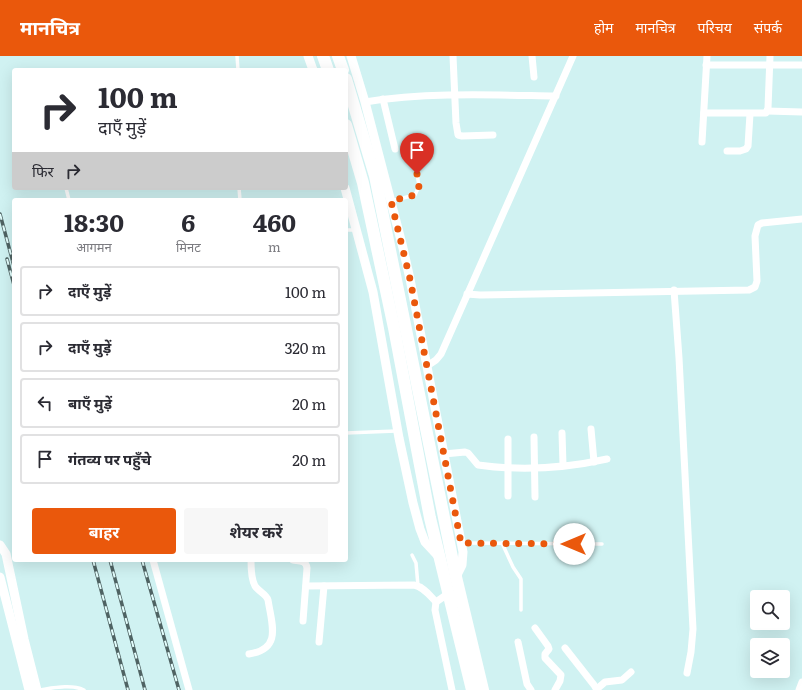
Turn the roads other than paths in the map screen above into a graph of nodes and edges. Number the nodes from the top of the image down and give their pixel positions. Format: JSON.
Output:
{"nodes":[{"id":1,"x":237,"y":56,"type":"edge"},
{"id":2,"x":308,"y":56,"type":"edge"},
{"id":3,"x":322,"y":56,"type":"edge"},
{"id":4,"x":338,"y":56,"type":"edge"},
{"id":5,"x":352,"y":56,"type":"edge"},
{"id":6,"x":453,"y":56,"type":"edge"},
{"id":7,"x":532,"y":56,"type":"edge"},
{"id":8,"x":573,"y":56,"type":"edge"},
{"id":9,"x":707,"y":56,"type":"edge"},
{"id":10,"x":770,"y":56,"type":"edge"},
{"id":11,"x":770,"y":64,"type":"junction"},
{"id":12,"x":706,"y":65,"type":"junction"},
{"id":13,"x":802,"y":65,"type":"edge"},
{"id":14,"x":238,"y":68,"type":"edge"},
{"id":15,"x":312,"y":68,"type":"edge"},
{"id":16,"x":327,"y":68,"type":"edge"},
{"id":17,"x":342,"y":68,"type":"edge"},
{"id":18,"x":534,"y":77,"type":"dead end"},
{"id":19,"x":348,"y":86,"type":"edge"},
{"id":20,"x":454,"y":96,"type":"junction"},
{"id":21,"x":556,"y":96,"type":"junction"},
{"id":22,"x":383,"y":100,"type":"junction"},
{"id":23,"x":366,"y":102,"type":"junction"},
{"id":24,"x":767,"y":111,"type":"junction"},
{"id":25,"x":802,"y":112,"type":"edge"},
{"id":26,"x":704,"y":113,"type":"junction"},
{"id":27,"x":750,"y":114,"type":"junction"},
{"id":28,"x":348,"y":132,"type":"edge"},
{"id":29,"x":493,"y":135,"type":"dead end"},
{"id":30,"x":702,"y":142,"type":"dead end"},
{"id":31,"x":395,"y":149,"type":"dead end"},
{"id":32,"x":727,"y":152,"type":"dead end"},
{"id":33,"x":417,"y":174,"type":"dead end"},
{"id":34,"x":348,"y":199,"type":"edge"},
{"id":35,"x":391,"y":201,"type":"junction"},
{"id":36,"x":802,"y":219,"type":"edge"},
{"id":37,"x":348,"y":230,"type":"edge"},
{"id":38,"x":356,"y":230,"type":"junction"},
{"id":39,"x":674,"y":290,"type":"junction"},
{"id":40,"x":467,"y":294,"type":"junction"},
{"id":41,"x":427,"y":366,"type":"junction"},
{"id":42,"x":591,"y":429,"type":"dead end"},
{"id":43,"x":397,"y":431,"type":"junction"},
{"id":44,"x":562,"y":433,"type":"dead end"},
{"id":45,"x":348,"y":434,"type":"edge"},
{"id":46,"x":534,"y":437,"type":"dead end"},
{"id":47,"x":508,"y":439,"type":"dead end"},
{"id":48,"x":444,"y":454,"type":"junction"},
{"id":49,"x":607,"y":460,"type":"dead end"},
{"id":50,"x":594,"y":462,"type":"junction"},
{"id":51,"x":563,"y":466,"type":"junction"},
{"id":52,"x":509,"y":468,"type":"junction"},
{"id":53,"x":535,"y":468,"type":"junction"},
{"id":54,"x":508,"y":496,"type":"dead end"},
{"id":55,"x":535,"y":497,"type":"dead end"},
{"id":56,"x":461,"y":543,"type":"junction"},
{"id":57,"x":502,"y":544,"type":"junction"},
{"id":58,"x":602,"y":544,"type":"dead end"},
{"id":59,"x":0,"y":545,"type":"edge"},
{"id":60,"x":412,"y":555,"type":"dead end"},
{"id":61,"x":440,"y":559,"type":"junction"},
{"id":62,"x":154,"y":562,"type":"edge"},
{"id":63,"x":251,"y":562,"type":"edge"},
{"id":64,"x":304,"y":562,"type":"edge"},
{"id":65,"x":0,"y":577,"type":"edge"},
{"id":66,"x":456,"y":577,"type":"junction"},
{"id":67,"x":306,"y":586,"type":"junction"},
{"id":68,"x":324,"y":586,"type":"junction"},
{"id":69,"x":418,"y":586,"type":"junction"},
{"id":70,"x":449,"y":593,"type":"junction"},
{"id":71,"x":436,"y":602,"type":"junction"},
{"id":72,"x":521,"y":610,"type":"dead end"},
{"id":73,"x":303,"y":621,"type":"dead end"},
{"id":74,"x":535,"y":628,"type":"dead end"},
{"id":75,"x":319,"y":642,"type":"dead end"},
{"id":76,"x":518,"y":642,"type":"dead end"},
{"id":77,"x":565,"y":648,"type":"dead end"},
{"id":78,"x":249,"y":654,"type":"dead end"},
{"id":79,"x":632,"y":672,"type":"dead end"},
{"id":80,"x":687,"y":673,"type":"dead end"},
{"id":81,"x":802,"y":682,"type":"edge"},
{"id":82,"x":29,"y":690,"type":"edge"},
{"id":83,"x":38,"y":690,"type":"edge"},
{"id":84,"x":84,"y":690,"type":"edge"},
{"id":85,"x":189,"y":690,"type":"edge"},
{"id":86,"x":452,"y":690,"type":"edge"},
{"id":87,"x":472,"y":690,"type":"edge"},
{"id":88,"x":484,"y":690,"type":"edge"},
{"id":89,"x":531,"y":690,"type":"edge"},
{"id":90,"x":555,"y":690,"type":"edge"},
{"id":91,"x":597,"y":690,"type":"edge"},
{"id":92,"x":799,"y":690,"type":"edge"}],
"edges":[{"from":1,"to":14,"type":"lane"},
{"from":2,"to":15,"type":"street"},
{"from":3,"to":16,"type":"highway"},
{"from":4,"to":17,"type":"highway"},
{"from":5,"to":23,"type":"street"},
{"from":6,"to":20,"type":"street"},
{"from":7,"to":18,"type":"street"},
{"from":8,"to":21,"type":"street"},
{"from":9,"to":12,"type":"street"},
{"from":10,"to":11,"type":"street"},
{"from":11,"to":12,"type":"street"},
{"from":11,"to":13,"type":"street"},
{"from":11,"to":24,"type":"street"},
{"from":12,"to":26,"type":"street"},
{"from":19,"to":66,"type":"highway"},
{"from":20,"to":21,"type":"street"},
{"from":20,"to":22,"type":"street"},
{"from":20,"to":29,"type":"street"},
{"from":21,"to":40,"type":"street"},
{"from":22,"to":23,"type":"street"},
{"from":22,"to":31,"type":"street"},
{"from":23,"to":35,"type":"street"},
{"from":24,"to":25,"type":"street"},
{"from":24,"to":27,"type":"street"},
{"from":26,"to":27,"type":"street"},
{"from":26,"to":30,"type":"street"},
{"from":27,"to":32,"type":"street"},
{"from":28,"to":61,"type":"highway"},
{"from":33,"to":35,"type":"lane"},
{"from":34,"to":38,"type":"street"},
{"from":35,"to":41,"type":"street"},
{"from":36,"to":39,"type":"street"},
{"from":37,"to":38,"type":"lane"},
{"from":38,"to":43,"type":"street"},
{"from":39,"to":40,"type":"street"},
{"from":39,"to":80,"type":"street"},
{"from":40,"to":41,"type":"street"},
{"from":41,"to":48,"type":"street"},
{"from":42,"to":50,"type":"street"},
{"from":43,"to":45,"type":"lane"},
{"from":43,"to":61,"type":"street"},
{"from":44,"to":51,"type":"street"},
{"from":46,"to":53,"type":"street"},
{"from":47,"to":52,"type":"street"},
{"from":48,"to":52,"type":"street"},
{"from":48,"to":56,"type":"street"},
{"from":49,"to":50,"type":"street"},
{"from":50,"to":51,"type":"street"},
{"from":51,"to":53,"type":"street"},
{"from":52,"to":53,"type":"street"},
{"from":52,"to":54,"type":"street"},
{"from":53,"to":55,"type":"street"},
{"from":56,"to":57,"type":"lane"},
{"from":56,"to":66,"type":"street"},
{"from":57,"to":58,"type":"lane"},
{"from":57,"to":72,"type":"lane"},
{"from":59,"to":83,"type":"street"},
{"from":60,"to":69,"type":"lane"},
{"from":61,"to":70,"type":"highway"},
{"from":62,"to":85,"type":"street"},
{"from":63,"to":78,"type":"street"},
{"from":64,"to":67,"type":"street"},
{"from":65,"to":82,"type":"street"},
{"from":66,"to":88,"type":"highway"},
{"from":67,"to":68,"type":"street"},
{"from":67,"to":73,"type":"street"},
{"from":68,"to":69,"type":"street"},
{"from":68,"to":75,"type":"street"},
{"from":69,"to":71,"type":"street"},
{"from":70,"to":71,"type":"street"},
{"from":70,"to":87,"type":"highway"},
{"from":71,"to":86,"type":"street"},
{"from":74,"to":90,"type":"street"},
{"from":76,"to":89,"type":"street"},
{"from":77,"to":91,"type":"street"},
{"from":79,"to":91,"type":"street"},
{"from":81,"to":92,"type":"street"},
{"from":83,"to":84,"type":"lane"}]}
